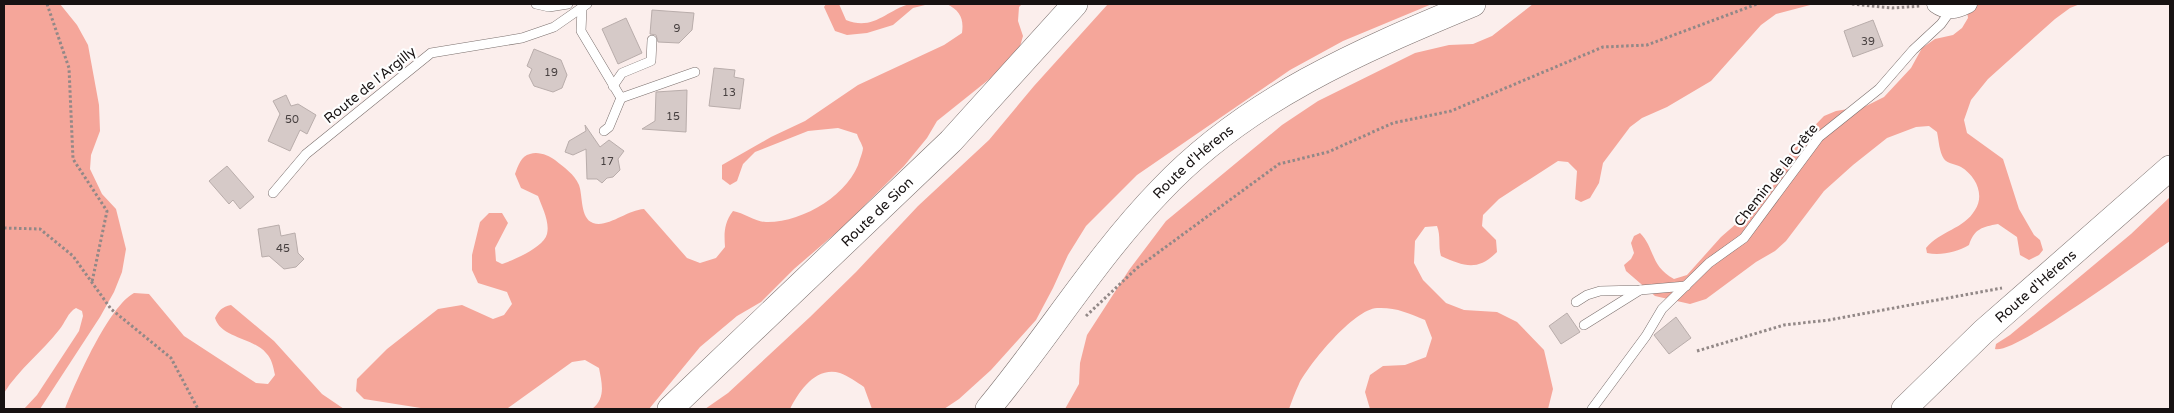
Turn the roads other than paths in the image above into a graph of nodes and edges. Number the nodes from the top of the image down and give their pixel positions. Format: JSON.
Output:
{"nodes":[{"id":1,"x":536,"y":4,"type":"edge"},
{"id":2,"x":568,"y":4,"type":"edge"},
{"id":3,"x":1075,"y":4,"type":"edge"},
{"id":4,"x":1473,"y":4,"type":"edge"},
{"id":5,"x":1968,"y":4,"type":"edge"},
{"id":6,"x":584,"y":6,"type":"edge"},
{"id":7,"x":1943,"y":7,"type":"edge"},
{"id":8,"x":652,"y":40,"type":"dead end"},
{"id":9,"x":695,"y":72,"type":"dead end"},
{"id":10,"x":614,"y":86,"type":"junction"},
{"id":11,"x":621,"y":98,"type":"junction"},
{"id":12,"x":604,"y":131,"type":"dead end"},
{"id":13,"x":2170,"y":168,"type":"edge"},
{"id":14,"x":273,"y":193,"type":"dead end"},
{"id":15,"x":1686,"y":286,"type":"junction"},
{"id":16,"x":1640,"y":290,"type":"junction"},
{"id":17,"x":1576,"y":302,"type":"dead end"},
{"id":18,"x":1584,"y":325,"type":"dead end"},
{"id":19,"x":670,"y":409,"type":"edge"},
{"id":20,"x":988,"y":409,"type":"edge"},
{"id":21,"x":1592,"y":409,"type":"edge"},
{"id":22,"x":1904,"y":409,"type":"edge"}],
"edges":[{"from":1,"to":2,"type":"lane"},
{"from":3,"to":19,"type":"main road","name":"Route de Sion"},
{"from":4,"to":20,"type":"main road","name":"Route d'Hérens"},
{"from":5,"to":7,"type":"street"},
{"from":6,"to":10,"type":"lane"},
{"from":6,"to":14,"type":"lane","name":"Route de l'Argilly"},
{"from":7,"to":15,"type":"lane","name":"Chemin de la Crête"},
{"from":8,"to":10,"type":"lane"},
{"from":9,"to":11,"type":"lane"},
{"from":10,"to":11,"type":"lane"},
{"from":11,"to":12,"type":"lane"},
{"from":13,"to":22,"type":"main road","name":"Route d'Hérens"},
{"from":15,"to":16,"type":"lane"},
{"from":15,"to":21,"type":"lane","name":"Chemin de la Crête"},
{"from":16,"to":17,"type":"lane"},
{"from":16,"to":18,"type":"lane"}]}
